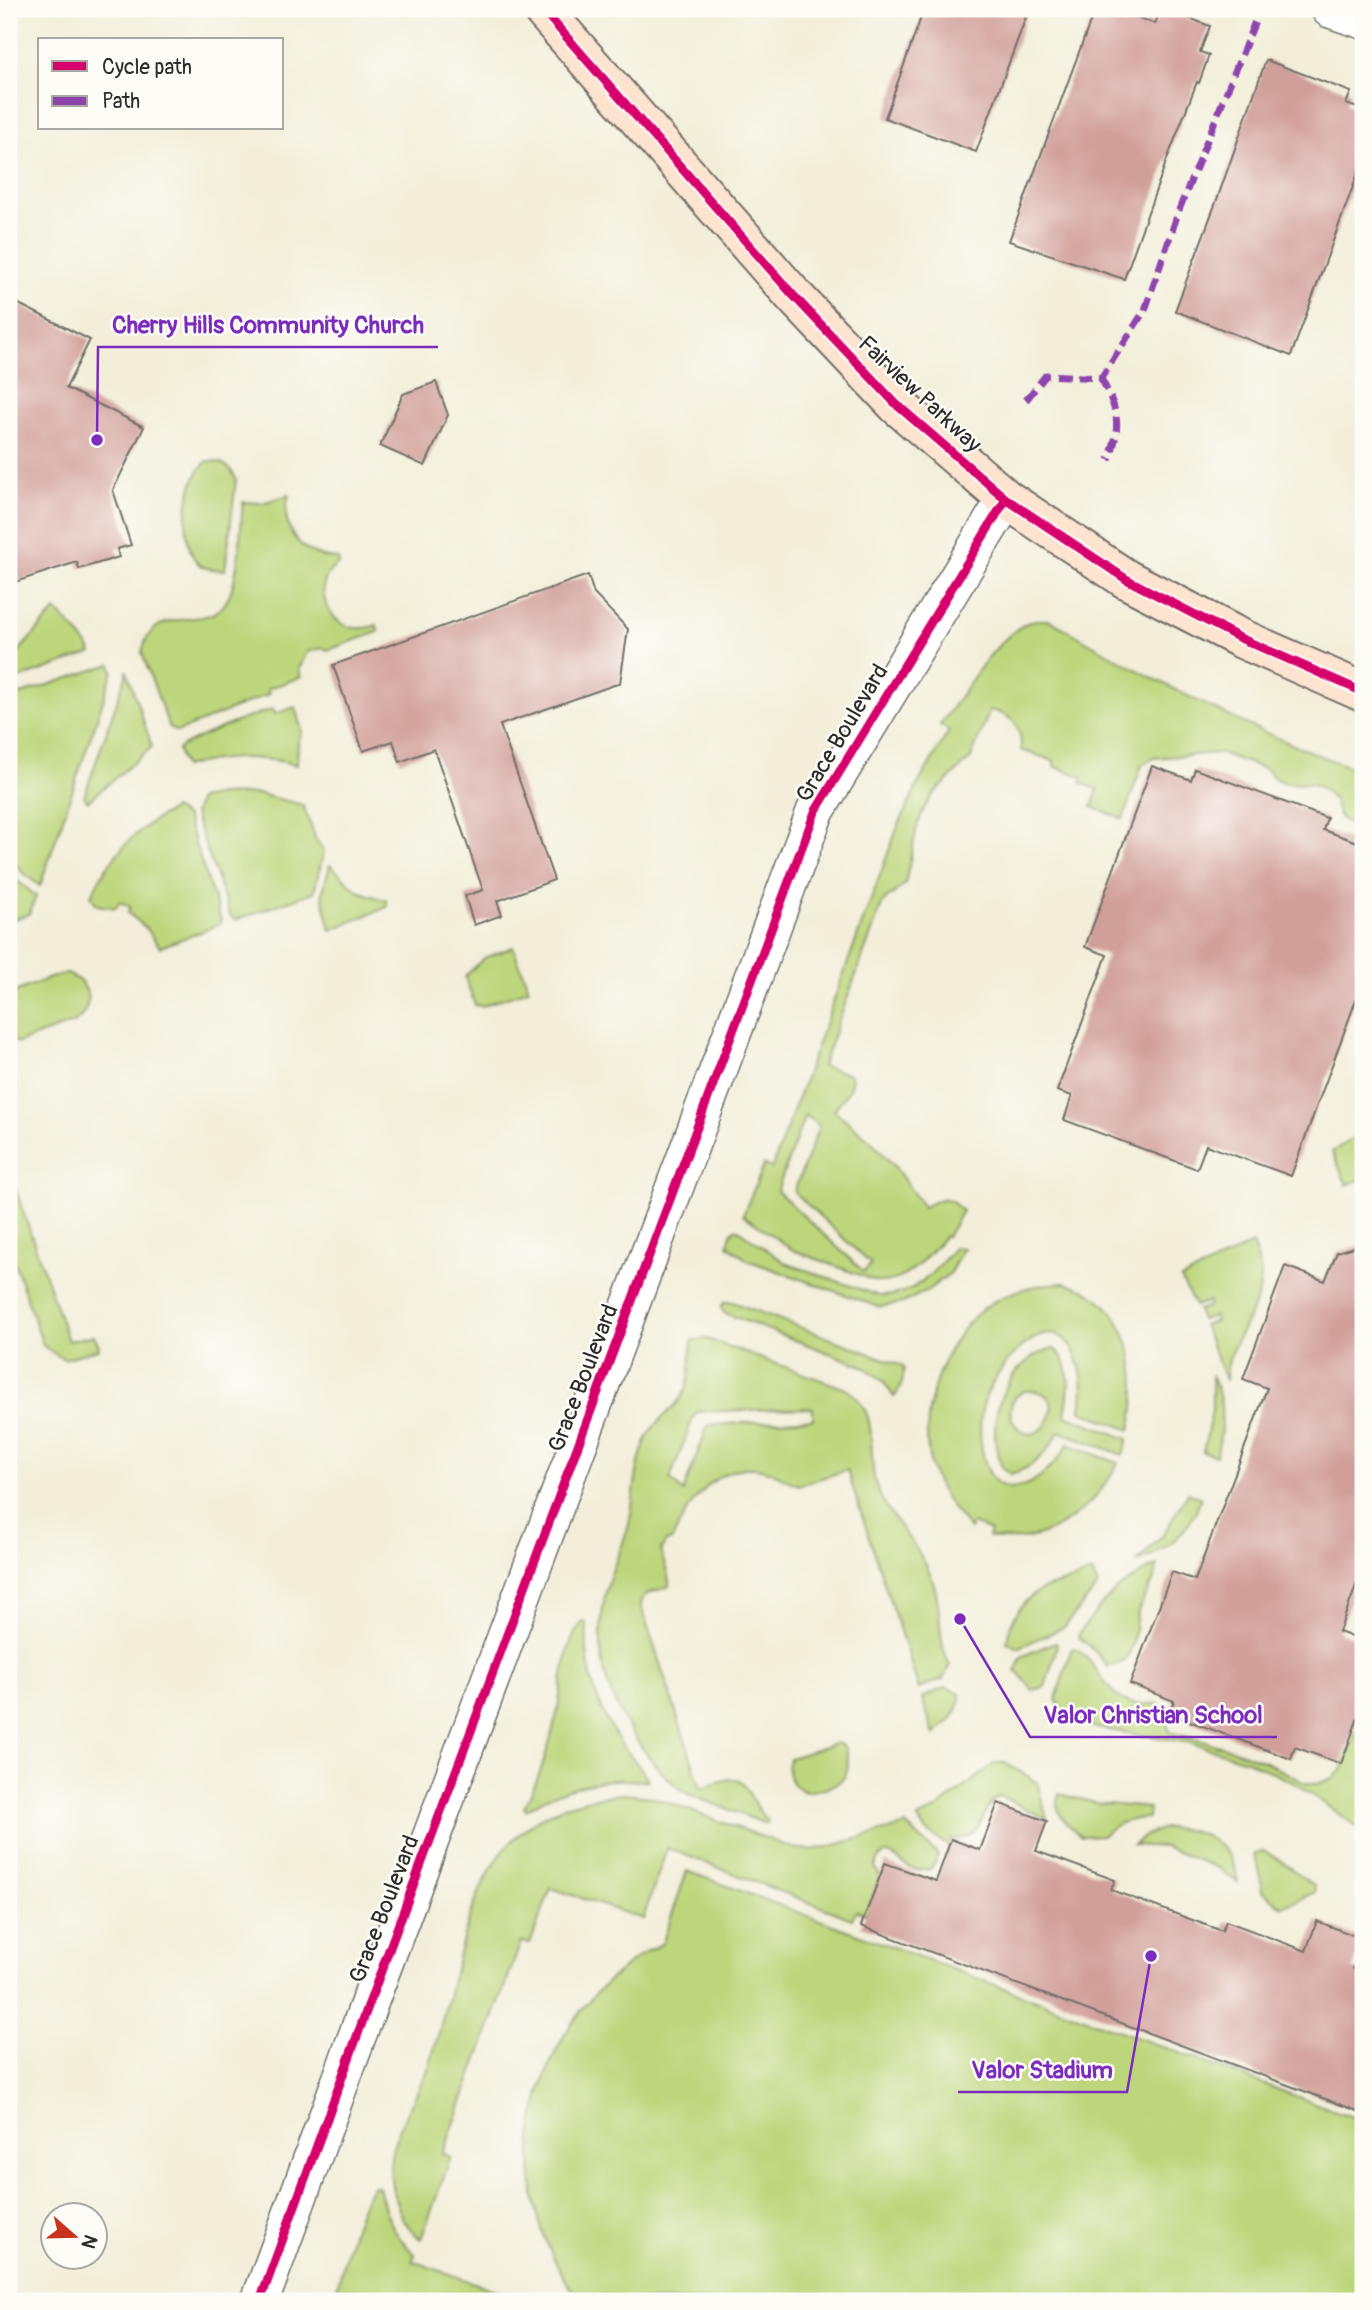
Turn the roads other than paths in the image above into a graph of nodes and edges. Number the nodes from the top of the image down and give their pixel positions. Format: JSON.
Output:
{"nodes":[{"id":1,"x":542,"y":9,"type":"edge"},
{"id":2,"x":1330,"y":9,"type":"edge"},
{"id":3,"x":1363,"y":20,"type":"edge"},
{"id":4,"x":1006,"y":499,"type":"junction"},
{"id":5,"x":1363,"y":692,"type":"edge"},
{"id":6,"x":260,"y":2301,"type":"edge"}],
"edges":[{"from":1,"to":4,"type":"main road","name":"Fairview Parkway"},
{"from":2,"to":3,"type":"street"},
{"from":4,"to":5,"type":"main road","name":"Fairview Parkway"},
{"from":4,"to":6,"type":"street","name":"Grace Boulevard"}]}
